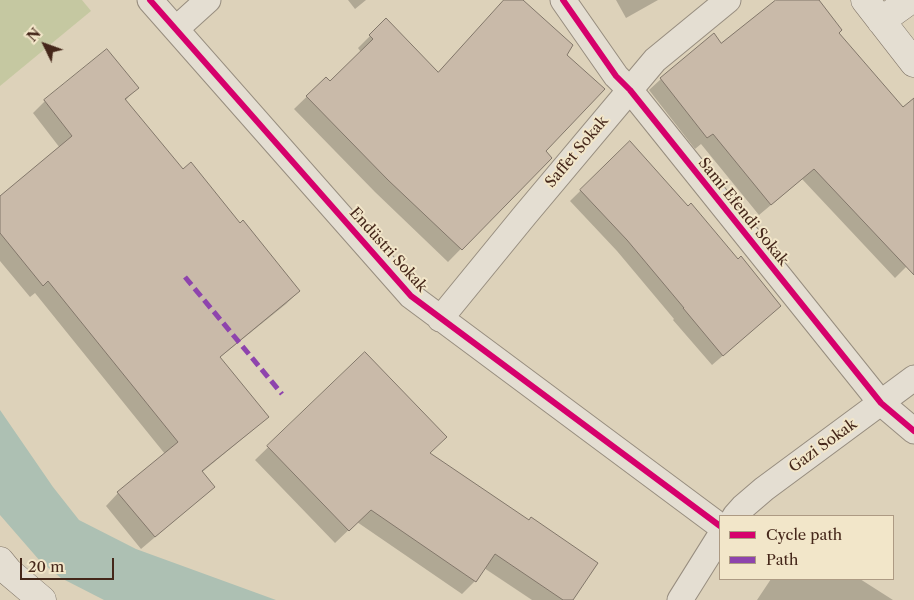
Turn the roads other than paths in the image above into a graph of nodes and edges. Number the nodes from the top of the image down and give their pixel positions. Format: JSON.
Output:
{"nodes":[{"id":1,"x":150,"y":0,"type":"edge"},
{"id":2,"x":208,"y":0,"type":"edge"},
{"id":3,"x":563,"y":0,"type":"edge"},
{"id":4,"x":728,"y":0,"type":"edge"},
{"id":5,"x":910,"y":0,"type":"edge"},
{"id":6,"x":873,"y":10,"type":"edge"},
{"id":7,"x":176,"y":29,"type":"junction"},
{"id":8,"x":914,"y":63,"type":"edge"},
{"id":9,"x":630,"y":90,"type":"junction"},
{"id":10,"x":440,"y":319,"type":"junction"},
{"id":11,"x":914,"y":378,"type":"edge"},
{"id":12,"x":880,"y":403,"type":"junction"},
{"id":13,"x":914,"y":431,"type":"edge"},
{"id":14,"x":736,"y":515,"type":"edge"},
{"id":15,"x":719,"y":525,"type":"edge"},
{"id":16,"x":719,"y":538,"type":"edge"},
{"id":17,"x":0,"y":561,"type":"edge"},
{"id":18,"x":42,"y":600,"type":"edge"},
{"id":19,"x":680,"y":600,"type":"edge"}],
"edges":[{"from":1,"to":7,"type":"street","name":"Endüstri Sokak"},
{"from":2,"to":7,"type":"street"},
{"from":3,"to":9,"type":"street","name":"Sami Efendi Sokak"},
{"from":4,"to":9,"type":"street","name":"Saffet Sokak"},
{"from":5,"to":6,"type":"street"},
{"from":6,"to":8,"type":"street"},
{"from":7,"to":10,"type":"street","name":"Endüstri Sokak"},
{"from":9,"to":10,"type":"street","name":"Saffet Sokak"},
{"from":9,"to":12,"type":"street","name":"Sami Efendi Sokak"},
{"from":10,"to":15,"type":"street","name":"Endüstri Sokak"},
{"from":11,"to":12,"type":"street","name":"Gazi Sokak"},
{"from":12,"to":13,"type":"street","name":"Sami Efendi Sokak"},
{"from":12,"to":14,"type":"street","name":"Gazi Sokak"},
{"from":16,"to":19,"type":"street"},
{"from":17,"to":18,"type":"street"}]}
